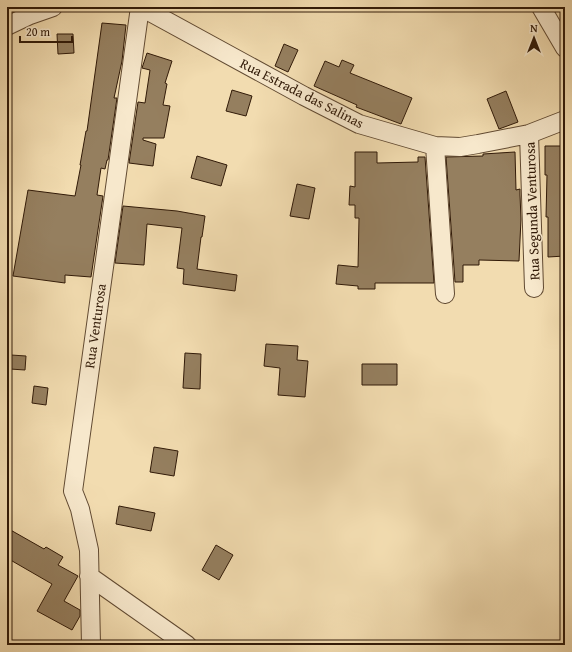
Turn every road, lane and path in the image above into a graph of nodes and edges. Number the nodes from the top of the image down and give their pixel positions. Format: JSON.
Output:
{"nodes":[{"id":1,"x":53,"y":7,"type":"edge"},
{"id":2,"x":140,"y":7,"type":"edge"},
{"id":3,"x":541,"y":7,"type":"edge"},
{"id":4,"x":7,"y":26,"type":"edge"},
{"id":5,"x":565,"y":48,"type":"edge"},
{"id":6,"x":565,"y":120,"type":"edge"},
{"id":7,"x":529,"y":134,"type":"junction"},
{"id":8,"x":435,"y":146,"type":"junction"},
{"id":9,"x":534,"y":288,"type":"dead end"},
{"id":10,"x":445,"y":294,"type":"dead end"},
{"id":11,"x":89,"y":576,"type":"junction"},
{"id":12,"x":91,"y":645,"type":"edge"},
{"id":13,"x":187,"y":645,"type":"edge"}],
"edges":[{"from":1,"to":4,"type":"street"},
{"from":2,"to":8,"type":"street","name":"Rua Estrada das Salinas"},
{"from":2,"to":11,"type":"street","name":"Rua Venturosa"},
{"from":3,"to":5,"type":"street"},
{"from":6,"to":7,"type":"street","name":"Rua Estrada das Salinas"},
{"from":7,"to":8,"type":"street","name":"Rua Estrada das Salinas"},
{"from":7,"to":9,"type":"street","name":"Rua Segunda Venturosa"},
{"from":8,"to":10,"type":"street"},
{"from":11,"to":12,"type":"street","name":"Rua Venturosa"},
{"from":11,"to":13,"type":"street"}]}
